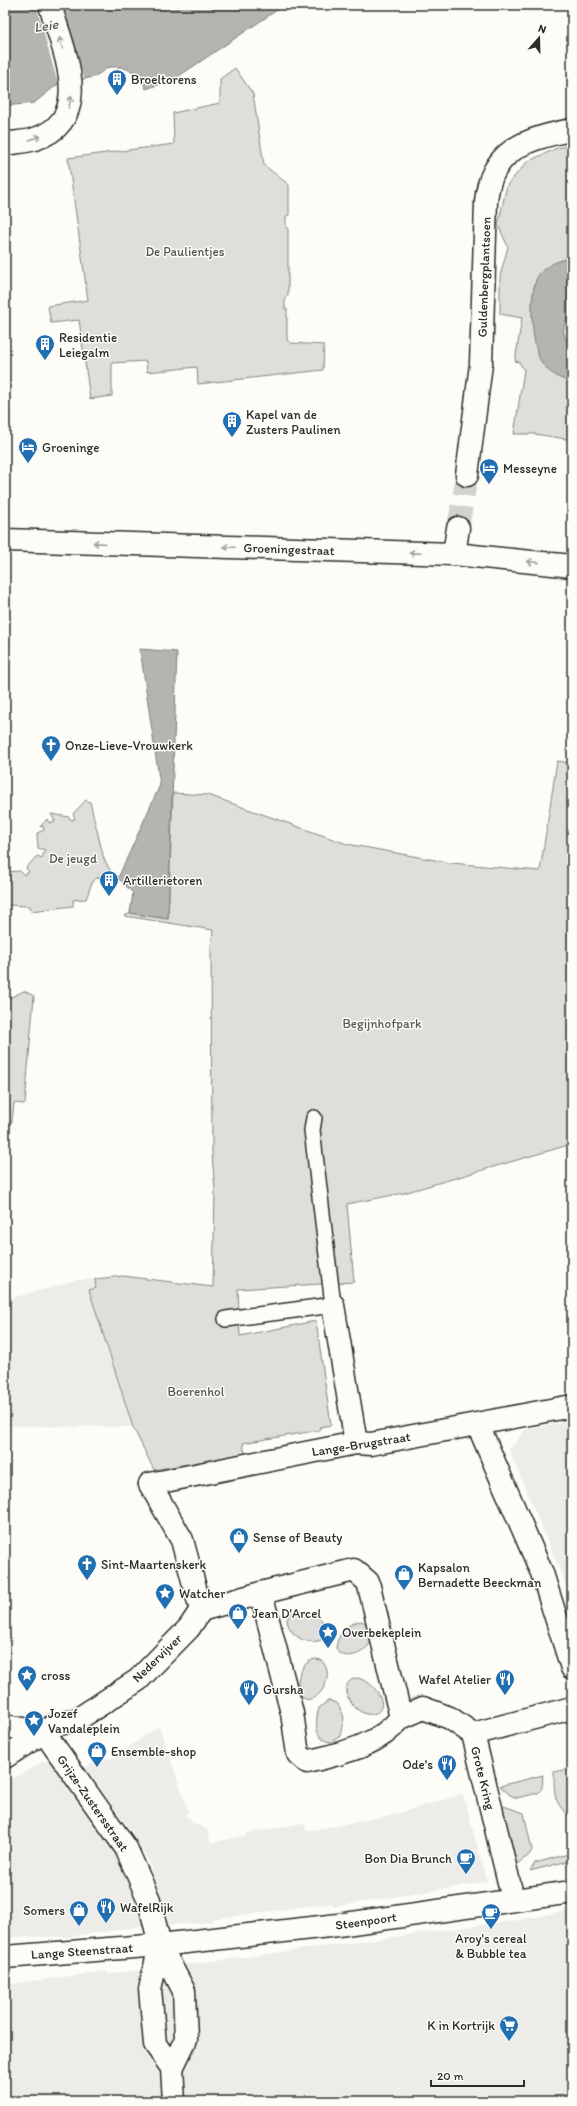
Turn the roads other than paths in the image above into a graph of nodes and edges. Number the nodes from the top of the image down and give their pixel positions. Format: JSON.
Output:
{"nodes":[{"id":1,"x":50,"y":5,"type":"edge"},
{"id":2,"x":572,"y":130,"type":"edge"},
{"id":3,"x":5,"y":144,"type":"edge"},
{"id":4,"x":467,"y":475,"type":"tunnel mouth"},
{"id":5,"x":458,"y":528,"type":"tunnel mouth"},
{"id":6,"x":5,"y":540,"type":"edge"},
{"id":7,"x":454,"y":554,"type":"junction"},
{"id":8,"x":572,"y":566,"type":"edge"},
{"id":9,"x":314,"y":1118,"type":"dead end"},
{"id":10,"x":332,"y":1295,"type":"junction"},
{"id":11,"x":226,"y":1319,"type":"dead end"},
{"id":12,"x":572,"y":1406,"type":"edge"},
{"id":13,"x":478,"y":1425,"type":"junction"},
{"id":14,"x":356,"y":1443,"type":"junction"},
{"id":15,"x":261,"y":1593,"type":"junction"},
{"id":16,"x":201,"y":1610,"type":"junction"},
{"id":17,"x":572,"y":1668,"type":"edge"},
{"id":18,"x":572,"y":1708,"type":"edge"},
{"id":19,"x":401,"y":1718,"type":"junction"},
{"id":20,"x":5,"y":1726,"type":"edge"},
{"id":21,"x":44,"y":1732,"type":"junction"},
{"id":22,"x":473,"y":1734,"type":"junction"},
{"id":23,"x":5,"y":1757,"type":"edge"},
{"id":24,"x":572,"y":1892,"type":"edge"},
{"id":25,"x":513,"y":1899,"type":"junction"},
{"id":26,"x":160,"y":1945,"type":"junction"},
{"id":27,"x":5,"y":1957,"type":"edge"},
{"id":28,"x":172,"y":2068,"type":"junction"},
{"id":29,"x":174,"y":2101,"type":"edge"}],
"edges":[{"from":3,"to":1,"type":"street","one_way":true},
{"from":2,"to":4,"type":"street","name":"Guldenbergplantsoen"},
{"from":5,"to":7,"type":"street"},
{"from":7,"to":6,"type":"street","name":"Groeningestraat","one_way":true},
{"from":8,"to":7,"type":"street","name":"Groeningestraat","one_way":true},
{"from":9,"to":10,"type":"lane"},
{"from":10,"to":11,"type":"lane"},
{"from":10,"to":14,"type":"street"},
{"from":12,"to":13,"type":"street","name":"Lange-Brugstraat"},
{"from":13,"to":14,"type":"street","name":"Lange-Brugstraat"},
{"from":13,"to":17,"type":"street"},
{"from":14,"to":16,"type":"street","name":"Lange-Brugstraat"},
{"from":15,"to":16,"type":"street"},
{"from":15,"to":19,"type":"street"},
{"from":15,"to":19,"type":"street"},
{"from":16,"to":21,"type":"street","name":"Nedervijver"},
{"from":18,"to":22,"type":"street","name":"Grote Kring"},
{"from":19,"to":22,"type":"street"},
{"from":20,"to":21,"type":"street"},
{"from":21,"to":23,"type":"street"},
{"from":21,"to":26,"type":"street","name":"Grijze-Zustersstraat"},
{"from":22,"to":25,"type":"street","name":"Grote Kring"},
{"from":24,"to":25,"type":"street","name":"Steenpoort"},
{"from":25,"to":26,"type":"street","name":"Steenpoort"},
{"from":26,"to":27,"type":"street","name":"Lange Steenstraat"},
{"from":26,"to":28,"type":"street"},
{"from":26,"to":28,"type":"street"},
{"from":28,"to":29,"type":"street"}]}
